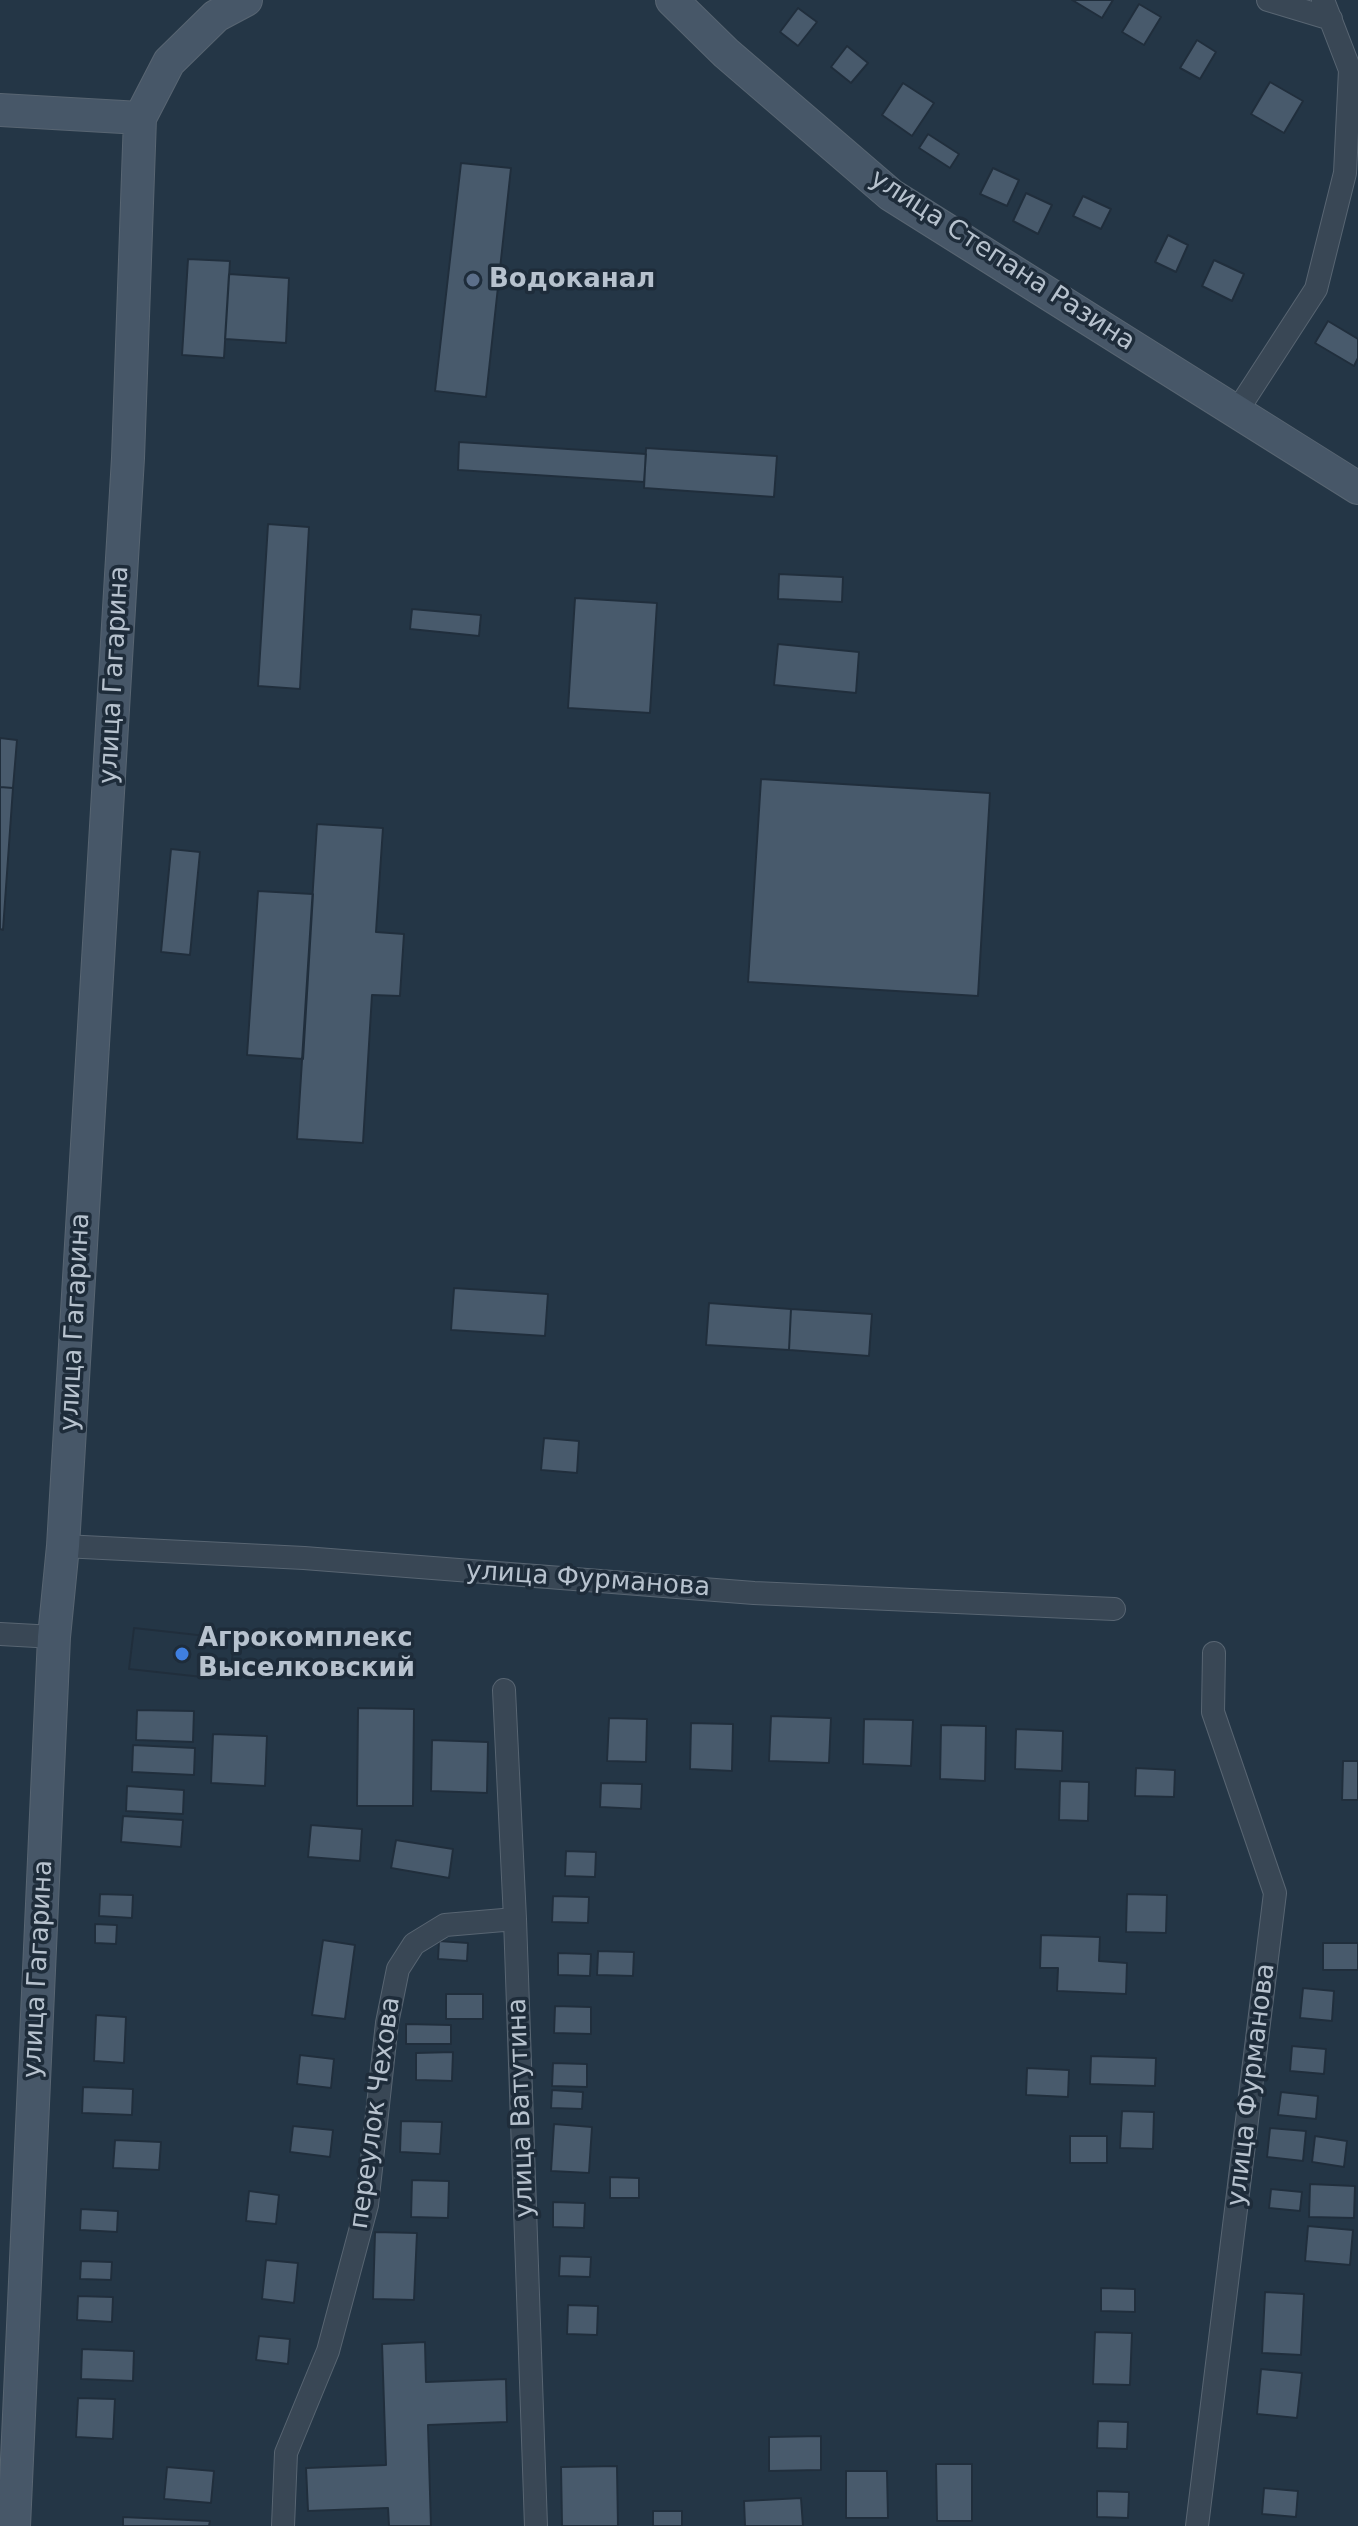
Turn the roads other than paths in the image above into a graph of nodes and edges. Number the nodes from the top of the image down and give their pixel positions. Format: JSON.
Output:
{"nodes":[{"id":1,"x":246,"y":0,"type":"edge"},
{"id":2,"x":672,"y":0,"type":"edge"},
{"id":3,"x":1268,"y":0,"type":"edge"},
{"id":4,"x":1327,"y":9,"type":"edge"},
{"id":5,"x":0,"y":110,"type":"edge"},
{"id":6,"x":140,"y":118,"type":"junction"},
{"id":7,"x":1237,"y":411,"type":"junction"},
{"id":8,"x":1358,"y":488,"type":"edge"},
{"id":9,"x":63,"y":1546,"type":"junction"},
{"id":10,"x":1114,"y":1609,"type":"dead end"},
{"id":11,"x":0,"y":1634,"type":"edge"},
{"id":12,"x":54,"y":1637,"type":"junction"},
{"id":13,"x":1214,"y":1653,"type":"dead end"},
{"id":14,"x":504,"y":1690,"type":"dead end"},
{"id":15,"x":515,"y":1919,"type":"junction"},
{"id":16,"x":14,"y":2526,"type":"edge"},
{"id":17,"x":283,"y":2526,"type":"edge"},
{"id":18,"x":536,"y":2526,"type":"edge"},
{"id":19,"x":1197,"y":2526,"type":"edge"}],
"edges":[{"from":1,"to":6,"type":"main road"},
{"from":2,"to":7,"type":"main road","name":"улица Степана Разина"},
{"from":3,"to":4,"type":"street"},
{"from":4,"to":7,"type":"street"},
{"from":5,"to":6,"type":"main road"},
{"from":6,"to":9,"type":"main road","name":"улица Гагарина"},
{"from":7,"to":8,"type":"main road","name":"улица Степана Разина"},
{"from":9,"to":10,"type":"street","name":"улица Фурманова"},
{"from":9,"to":12,"type":"main road","name":"улица Гагарина"},
{"from":11,"to":12,"type":"street"},
{"from":12,"to":16,"type":"main road","name":"улица Гагарина"},
{"from":13,"to":19,"type":"street","name":"улица Фурманова"},
{"from":14,"to":15,"type":"street","name":"улица Ватутина"},
{"from":15,"to":17,"type":"street","name":"переулок Чехова"},
{"from":15,"to":18,"type":"street","name":"улица Ватутина"}]}
